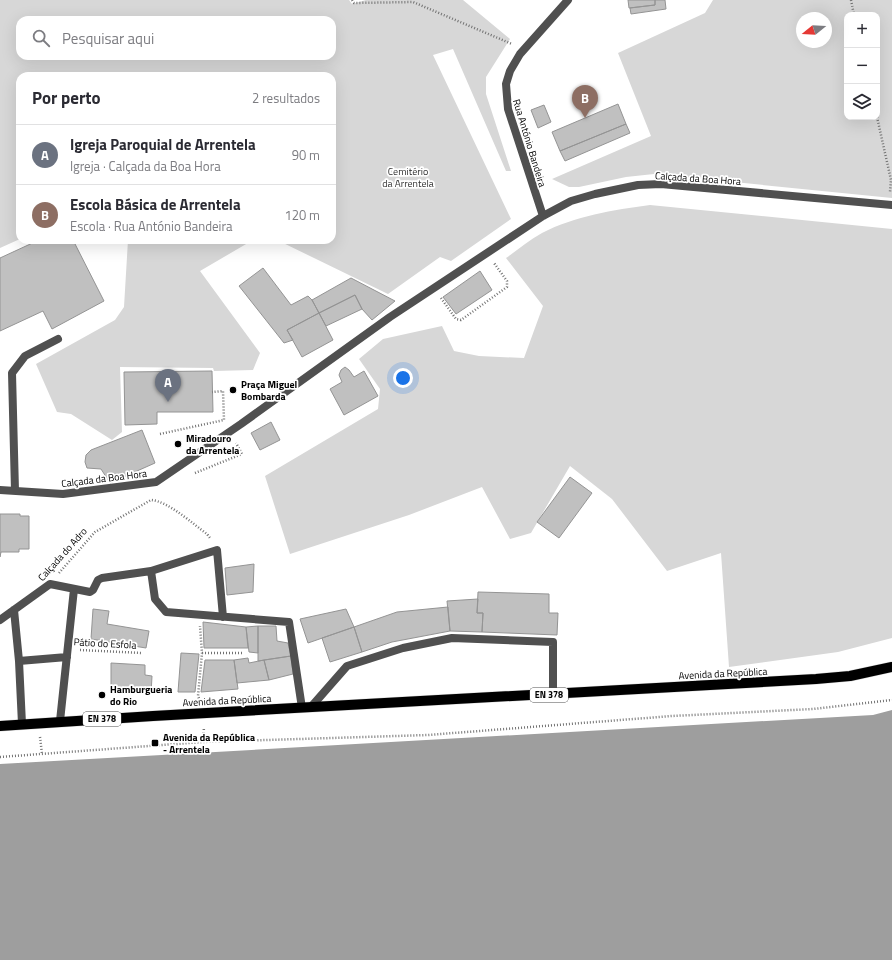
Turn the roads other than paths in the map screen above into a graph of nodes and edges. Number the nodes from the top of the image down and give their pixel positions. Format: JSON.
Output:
{"nodes":[{"id":1,"x":568,"y":0,"type":"edge"},
{"id":2,"x":890,"y":205,"type":"edge"},
{"id":3,"x":543,"y":216,"type":"junction"},
{"id":4,"x":58,"y":339,"type":"dead end"},
{"id":5,"x":0,"y":490,"type":"edge"},
{"id":6,"x":15,"y":491,"type":"junction"},
{"id":7,"x":151,"y":571,"type":"junction"},
{"id":8,"x":74,"y":589,"type":"junction"},
{"id":9,"x":14,"y":610,"type":"junction"},
{"id":10,"x":223,"y":617,"type":"junction"},
{"id":11,"x":0,"y":620,"type":"edge"},
{"id":12,"x":67,"y":653,"type":"junction"},
{"id":13,"x":18,"y":661,"type":"junction"},
{"id":14,"x":892,"y":667,"type":"edge"},
{"id":15,"x":553,"y":694,"type":"junction"},
{"id":16,"x":306,"y":708,"type":"junction"},
{"id":17,"x":60,"y":721,"type":"junction"},
{"id":18,"x":22,"y":724,"type":"junction"},
{"id":19,"x":0,"y":726,"type":"edge"}],
"edges":[{"from":1,"to":3,"type":"street","name":"Rua António Bandeira"},
{"from":2,"to":3,"type":"street","name":"Calçada da Boa Hora"},
{"from":3,"to":6,"type":"street","name":"Calçada da Boa Hora"},
{"from":4,"to":6,"type":"street"},
{"from":5,"to":6,"type":"street","name":"Calçada da Boa Hora"},
{"from":7,"to":8,"type":"street"},
{"from":7,"to":10,"type":"street"},
{"from":7,"to":10,"type":"street"},
{"from":8,"to":9,"type":"street","name":"Calçada do Adro"},
{"from":8,"to":12,"type":"street"},
{"from":9,"to":11,"type":"street","name":"Calçada do Adro"},
{"from":9,"to":13,"type":"street"},
{"from":10,"to":16,"type":"street"},
{"from":12,"to":13,"type":"street"},
{"from":12,"to":17,"type":"street"},
{"from":13,"to":18,"type":"street"},
{"from":14,"to":15,"type":"main road","name":"Avenida da República","number":"EN 378"},
{"from":15,"to":16,"type":"main road","name":"Avenida da República","number":"EN 378"},
{"from":15,"to":16,"type":"street"},
{"from":16,"to":17,"type":"main road","name":"Avenida da República","number":"EN 378"},
{"from":17,"to":18,"type":"main road","name":"Avenida da República","number":"EN 378"},
{"from":18,"to":19,"type":"main road","name":"Avenida da República","number":"EN 378"}]}
